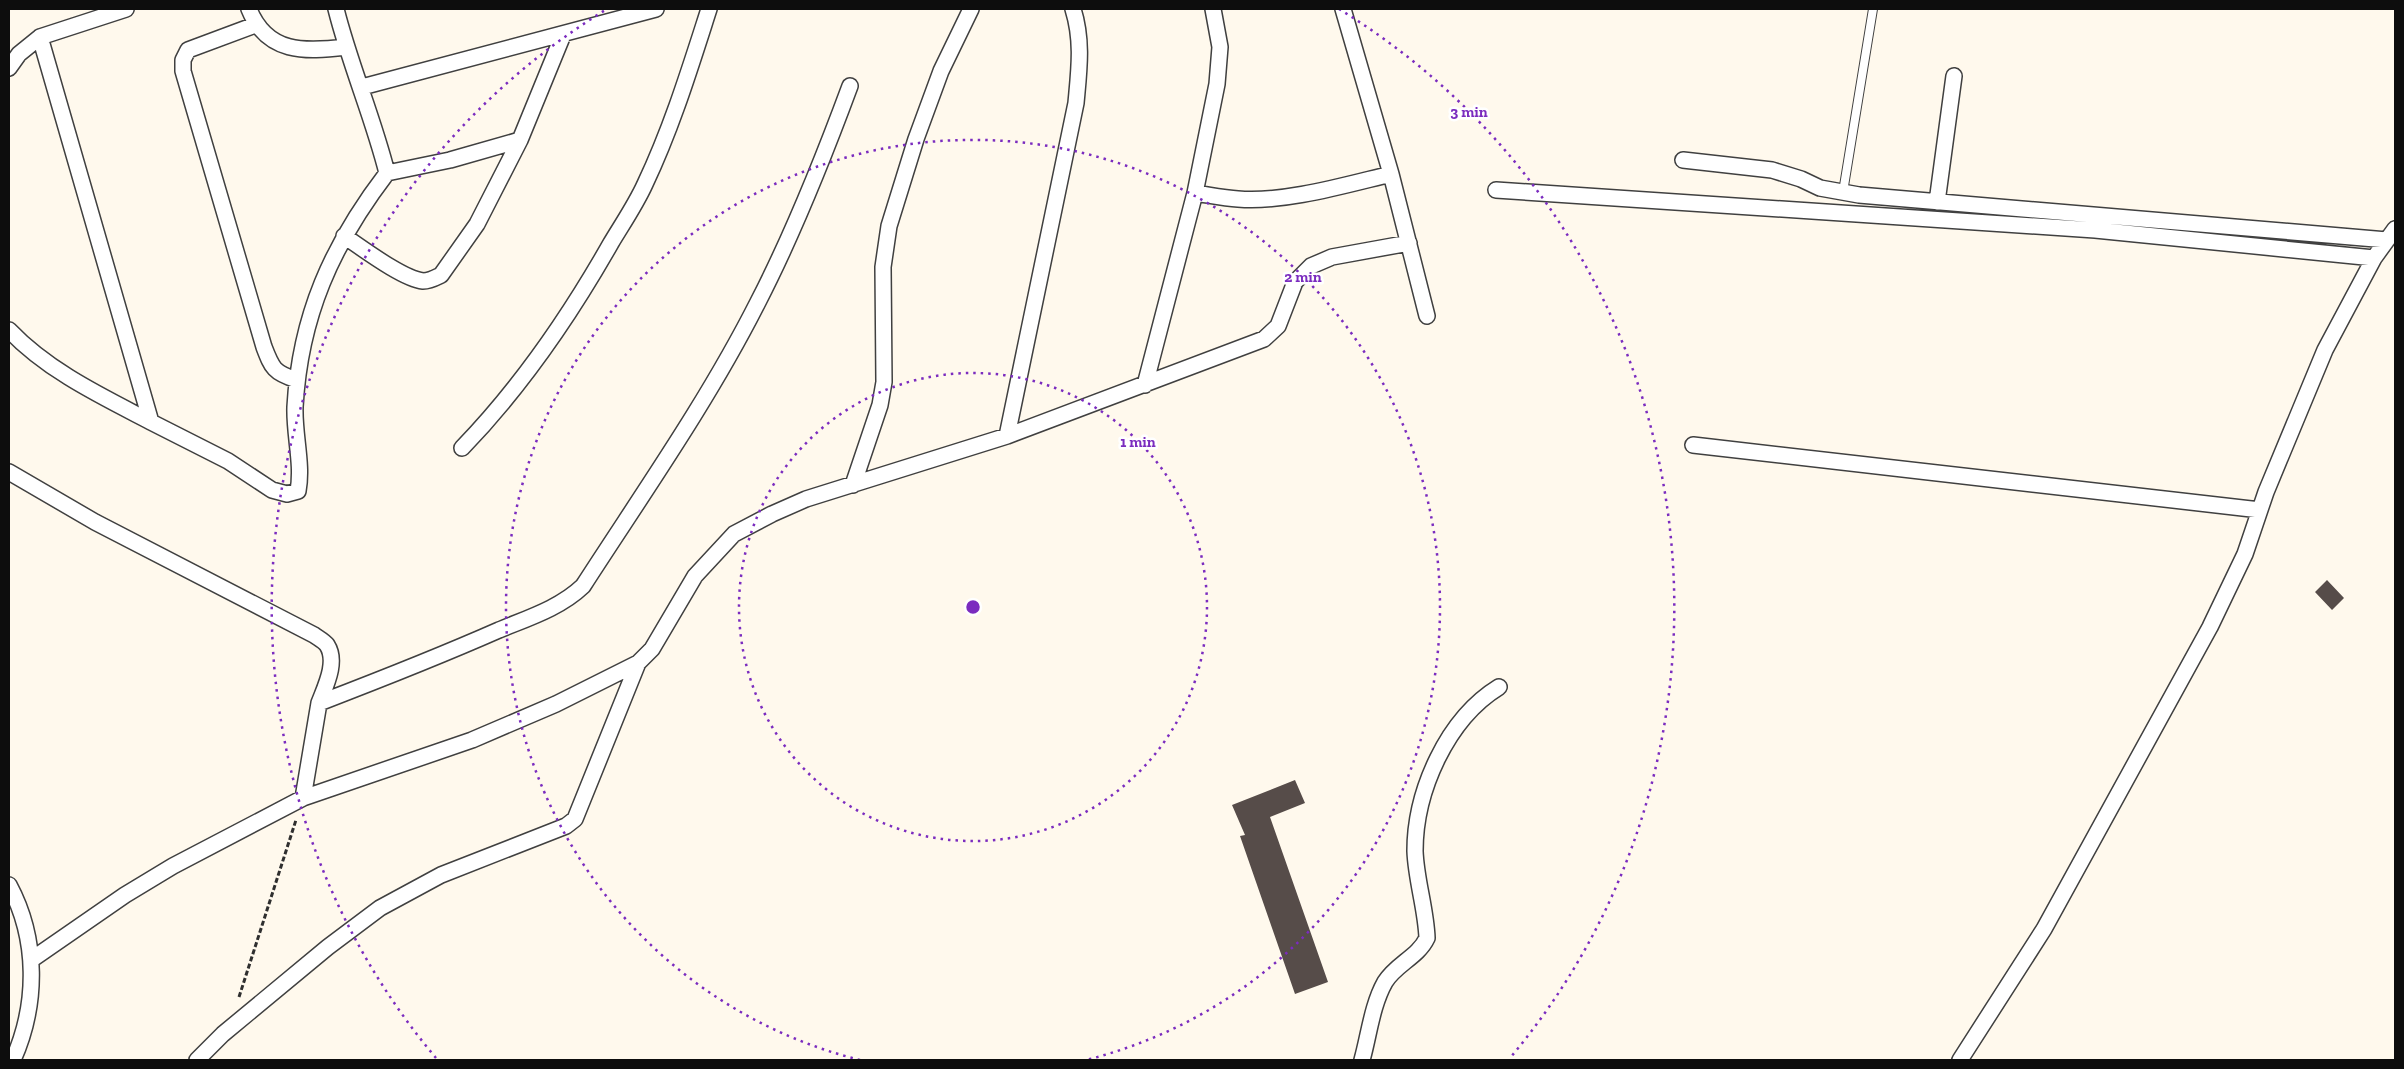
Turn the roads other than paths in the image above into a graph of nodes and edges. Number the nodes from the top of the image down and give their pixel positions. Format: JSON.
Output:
{"nodes":[{"id":1,"x":126,"y":9,"type":"edge"},
{"id":2,"x":249,"y":9,"type":"edge"},
{"id":3,"x":336,"y":9,"type":"edge"},
{"id":4,"x":656,"y":9,"type":"edge"},
{"id":5,"x":709,"y":9,"type":"edge"},
{"id":6,"x":971,"y":9,"type":"edge"},
{"id":7,"x":1073,"y":9,"type":"edge"},
{"id":8,"x":1213,"y":9,"type":"edge"},
{"id":9,"x":1344,"y":9,"type":"edge"},
{"id":10,"x":1873,"y":9,"type":"edge"},
{"id":11,"x":255,"y":25,"type":"junction"},
{"id":12,"x":563,"y":35,"type":"junction"},
{"id":13,"x":40,"y":37,"type":"junction"},
{"id":14,"x":346,"y":47,"type":"junction"},
{"id":15,"x":9,"y":68,"type":"edge"},
{"id":16,"x":1954,"y":76,"type":"dead end"},
{"id":17,"x":850,"y":86,"type":"dead end"},
{"id":18,"x":362,"y":87,"type":"junction"},
{"id":19,"x":520,"y":140,"type":"junction"},
{"id":20,"x":1683,"y":160,"type":"dead end"},
{"id":21,"x":387,"y":173,"type":"junction"},
{"id":22,"x":1391,"y":174,"type":"junction"},
{"id":23,"x":1496,"y":190,"type":"dead end"},
{"id":24,"x":1195,"y":192,"type":"junction"},
{"id":25,"x":1843,"y":192,"type":"junction"},
{"id":26,"x":1937,"y":202,"type":"junction"},
{"id":27,"x":2391,"y":234,"type":"edge"},
{"id":28,"x":344,"y":236,"type":"junction"},
{"id":29,"x":1409,"y":243,"type":"junction"},
{"id":30,"x":2374,"y":258,"type":"junction"},
{"id":31,"x":1427,"y":316,"type":"dead end"},
{"id":32,"x":9,"y":330,"type":"edge"},
{"id":33,"x":297,"y":380,"type":"junction"},
{"id":34,"x":1145,"y":385,"type":"junction"},
{"id":35,"x":151,"y":422,"type":"junction"},
{"id":36,"x":1007,"y":436,"type":"junction"},
{"id":37,"x":1693,"y":445,"type":"dead end"},
{"id":38,"x":462,"y":448,"type":"dead end"},
{"id":39,"x":9,"y":472,"type":"edge"},
{"id":40,"x":853,"y":486,"type":"junction"},
{"id":41,"x":2260,"y":510,"type":"junction"},
{"id":42,"x":638,"y":663,"type":"junction"},
{"id":43,"x":1499,"y":687,"type":"dead end"},
{"id":44,"x":319,"y":703,"type":"junction"},
{"id":45,"x":303,"y":798,"type":"junction"},
{"id":46,"x":9,"y":885,"type":"edge"},
{"id":47,"x":31,"y":960,"type":"junction"},
{"id":48,"x":13,"y":1060,"type":"edge"},
{"id":49,"x":198,"y":1060,"type":"edge"},
{"id":50,"x":1362,"y":1060,"type":"edge"},
{"id":51,"x":1960,"y":1060,"type":"edge"}],
"edges":[{"from":1,"to":13,"type":"street"},
{"from":2,"to":11,"type":"street"},
{"from":3,"to":14,"type":"street"},
{"from":4,"to":12,"type":"street"},
{"from":5,"to":38,"type":"street"},
{"from":6,"to":40,"type":"street"},
{"from":7,"to":36,"type":"street"},
{"from":8,"to":24,"type":"street"},
{"from":9,"to":22,"type":"street"},
{"from":10,"to":25,"type":"lane"},
{"from":11,"to":14,"type":"street"},
{"from":11,"to":33,"type":"street"},
{"from":12,"to":18,"type":"street"},
{"from":12,"to":19,"type":"street"},
{"from":13,"to":15,"type":"street"},
{"from":13,"to":35,"type":"street"},
{"from":14,"to":18,"type":"street"},
{"from":16,"to":26,"type":"street"},
{"from":17,"to":44,"type":"street"},
{"from":18,"to":21,"type":"street"},
{"from":19,"to":21,"type":"street"},
{"from":19,"to":28,"type":"street"},
{"from":20,"to":25,"type":"street"},
{"from":21,"to":28,"type":"street"},
{"from":22,"to":24,"type":"street"},
{"from":22,"to":29,"type":"street"},
{"from":23,"to":30,"type":"street"},
{"from":24,"to":34,"type":"street"},
{"from":25,"to":26,"type":"street"},
{"from":26,"to":27,"type":"street"},
{"from":27,"to":30,"type":"street"},
{"from":28,"to":33,"type":"street"},
{"from":29,"to":31,"type":"street"},
{"from":29,"to":34,"type":"street"},
{"from":30,"to":41,"type":"street"},
{"from":32,"to":35,"type":"street"},
{"from":33,"to":35,"type":"street"},
{"from":34,"to":36,"type":"street"},
{"from":36,"to":40,"type":"street"},
{"from":37,"to":41,"type":"street"},
{"from":39,"to":44,"type":"street"},
{"from":40,"to":42,"type":"street"},
{"from":41,"to":51,"type":"street"},
{"from":42,"to":45,"type":"street"},
{"from":42,"to":49,"type":"street"},
{"from":43,"to":50,"type":"street"},
{"from":44,"to":45,"type":"street"},
{"from":45,"to":47,"type":"street"},
{"from":46,"to":47,"type":"street"},
{"from":47,"to":48,"type":"street"}]}
